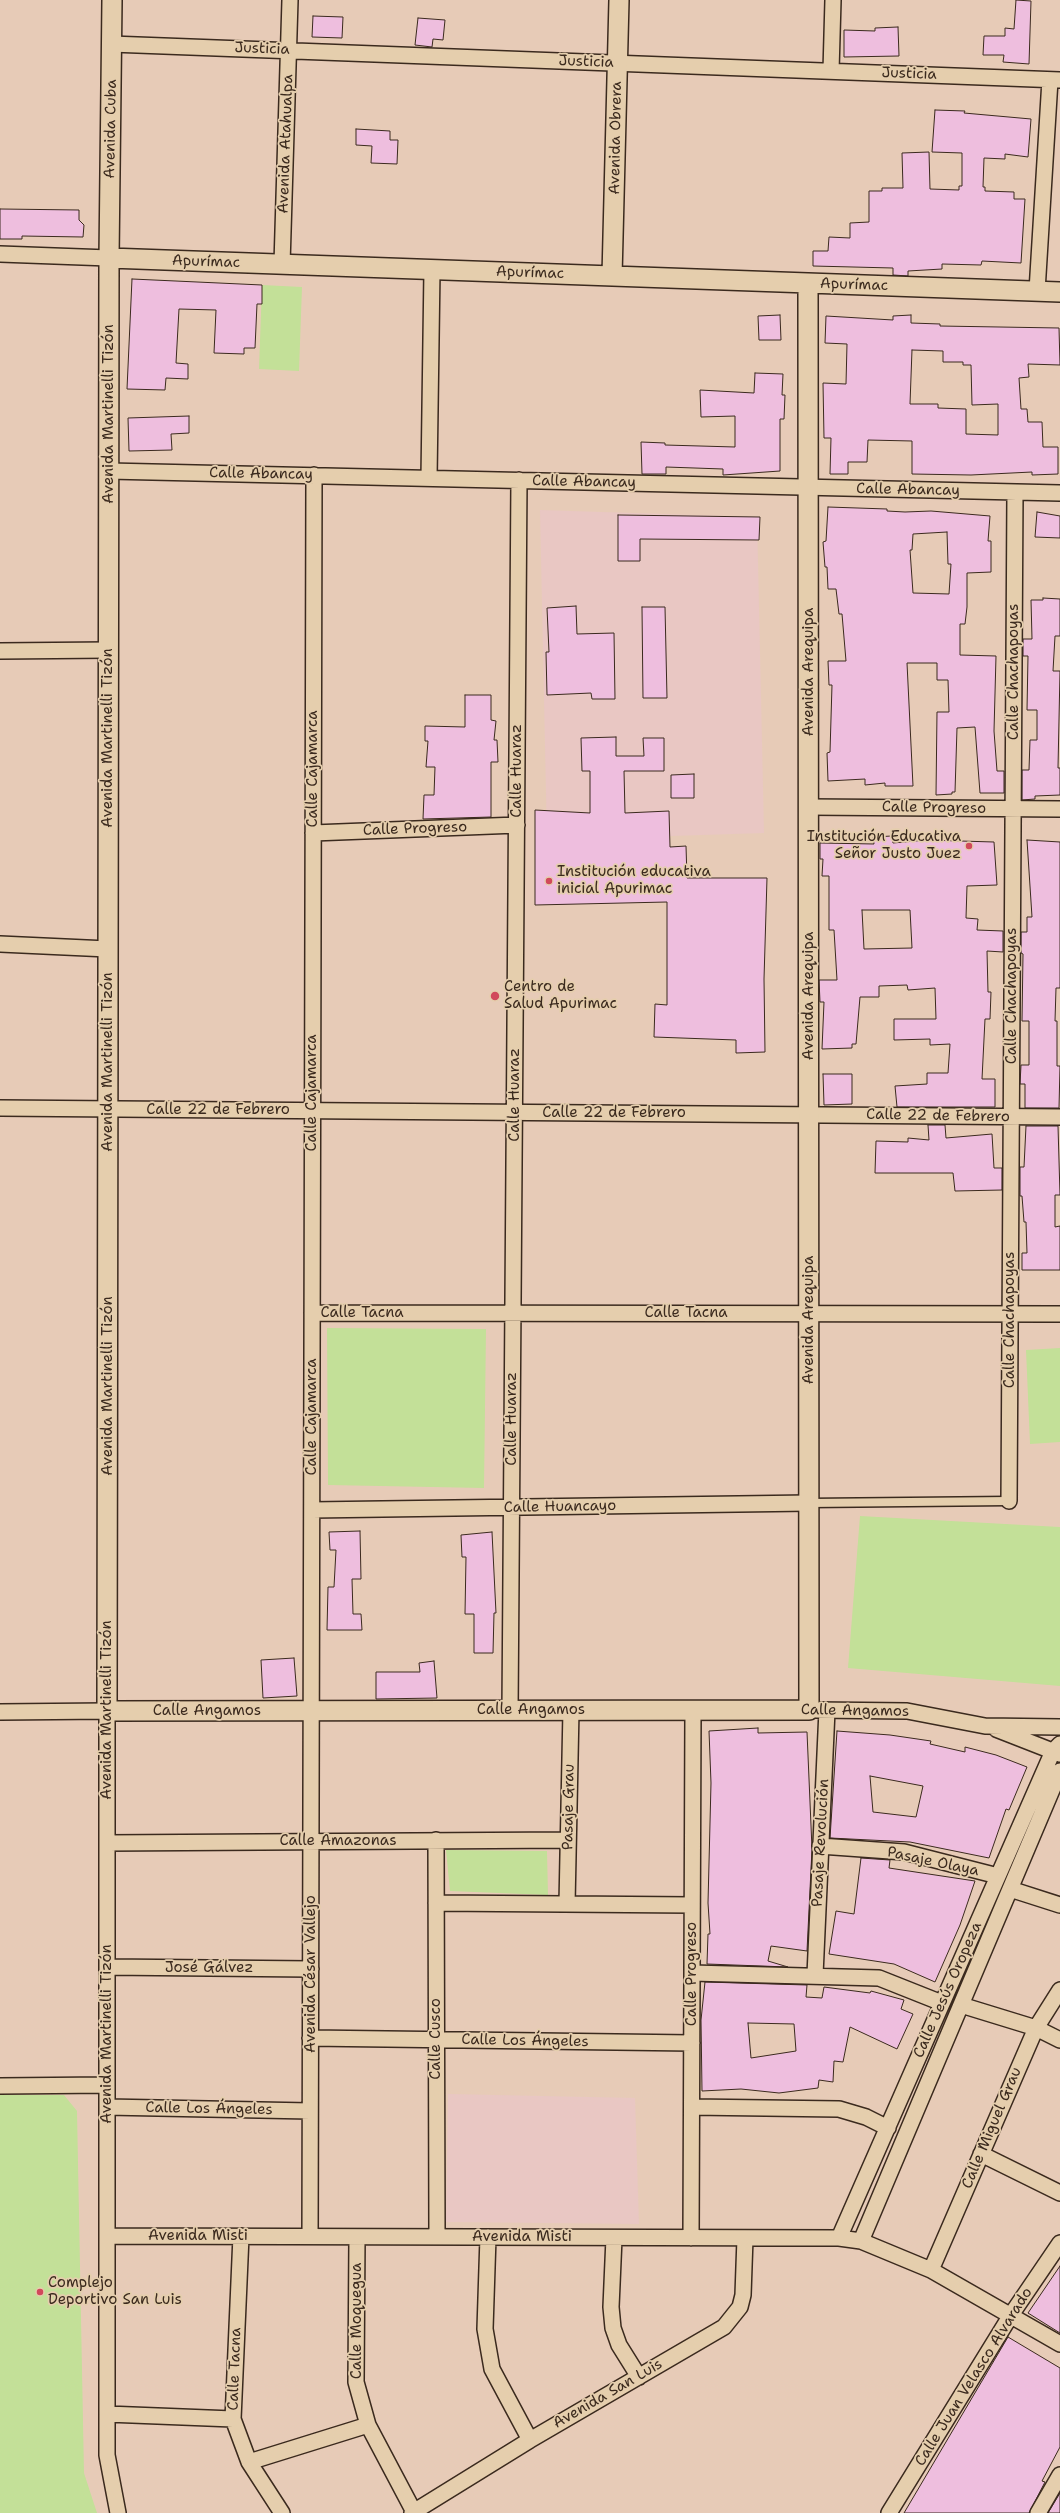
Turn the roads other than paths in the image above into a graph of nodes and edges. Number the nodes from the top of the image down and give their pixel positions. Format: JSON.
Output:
{"nodes":[{"id":1,"x":112,"y":0,"type":"edge"},
{"id":2,"x":290,"y":0,"type":"edge"},
{"id":3,"x":619,"y":0,"type":"edge"},
{"id":4,"x":833,"y":0,"type":"edge"},
{"id":5,"x":111,"y":44,"type":"junction"},
{"id":6,"x":289,"y":50,"type":"junction"},
{"id":7,"x":618,"y":63,"type":"junction"},
{"id":8,"x":831,"y":71,"type":"junction"},
{"id":9,"x":1055,"y":80,"type":"edge"},
{"id":10,"x":0,"y":254,"type":"edge"},
{"id":11,"x":109,"y":258,"type":"junction"},
{"id":12,"x":282,"y":264,"type":"junction"},
{"id":13,"x":432,"y":270,"type":"junction"},
{"id":14,"x":612,"y":276,"type":"junction"},
{"id":15,"x":808,"y":283,"type":"junction"},
{"id":16,"x":1037,"y":291,"type":"junction"},
{"id":17,"x":1060,"y":292,"type":"edge"},
{"id":18,"x":109,"y":471,"type":"junction"},
{"id":19,"x":314,"y":475,"type":"junction"},
{"id":20,"x":429,"y":478,"type":"junction"},
{"id":21,"x":519,"y":480,"type":"junction"},
{"id":22,"x":808,"y":487,"type":"junction"},
{"id":23,"x":1015,"y":492,"type":"junction"},
{"id":24,"x":1060,"y":493,"type":"edge"},
{"id":25,"x":109,"y":650,"type":"junction"},
{"id":26,"x":0,"y":651,"type":"edge"},
{"id":27,"x":809,"y":807,"type":"junction"},
{"id":28,"x":1013,"y":809,"type":"junction"},
{"id":29,"x":1060,"y":809,"type":"edge"},
{"id":30,"x":517,"y":825,"type":"junction"},
{"id":31,"x":313,"y":833,"type":"junction"},
{"id":32,"x":0,"y":944,"type":"edge"},
{"id":33,"x":108,"y":949,"type":"junction"},
{"id":34,"x":0,"y":1108,"type":"edge"},
{"id":35,"x":108,"y":1109,"type":"junction"},
{"id":36,"x":312,"y":1110,"type":"junction"},
{"id":37,"x":514,"y":1112,"type":"junction"},
{"id":38,"x":809,"y":1115,"type":"junction"},
{"id":39,"x":1011,"y":1116,"type":"junction"},
{"id":40,"x":1060,"y":1117,"type":"edge"},
{"id":41,"x":312,"y":1313,"type":"junction"},
{"id":42,"x":513,"y":1313,"type":"junction"},
{"id":43,"x":809,"y":1313,"type":"junction"},
{"id":44,"x":1010,"y":1314,"type":"junction"},
{"id":45,"x":1060,"y":1314,"type":"edge"},
{"id":46,"x":1009,"y":1501,"type":"joint"},
{"id":47,"x":809,"y":1503,"type":"junction"},
{"id":48,"x":512,"y":1508,"type":"junction"},
{"id":49,"x":312,"y":1510,"type":"junction"},
{"id":50,"x":510,"y":1710,"type":"junction"},
{"id":51,"x":571,"y":1710,"type":"junction"},
{"id":52,"x":693,"y":1710,"type":"junction"},
{"id":53,"x":818,"y":1710,"type":"junction"},
{"id":54,"x":108,"y":1711,"type":"junction"},
{"id":55,"x":311,"y":1711,"type":"junction"},
{"id":56,"x":0,"y":1712,"type":"edge"},
{"id":57,"x":985,"y":1726,"type":"junction"},
{"id":58,"x":1060,"y":1726,"type":"edge"},
{"id":59,"x":1058,"y":1750,"type":"edge"},
{"id":60,"x":1060,"y":1773,"type":"edge"},
{"id":61,"x":436,"y":1840,"type":"junction"},
{"id":62,"x":568,"y":1840,"type":"junction"},
{"id":63,"x":311,"y":1841,"type":"junction"},
{"id":64,"x":107,"y":1843,"type":"junction"},
{"id":65,"x":820,"y":1846,"type":"junction"},
{"id":66,"x":998,"y":1876,"type":"junction"},
{"id":67,"x":1010,"y":1889,"type":"junction"},
{"id":68,"x":436,"y":1903,"type":"junction"},
{"id":69,"x":567,"y":1904,"type":"junction"},
{"id":70,"x":692,"y":1905,"type":"junction"},
{"id":71,"x":1060,"y":1905,"type":"edge"},
{"id":72,"x":107,"y":1968,"type":"junction"},
{"id":73,"x":311,"y":1969,"type":"junction"},
{"id":74,"x":692,"y":1973,"type":"junction"},
{"id":75,"x":815,"y":1976,"type":"junction"},
{"id":76,"x":1060,"y":1990,"type":"edge"},
{"id":77,"x":942,"y":2003,"type":"junction"},
{"id":78,"x":961,"y":2005,"type":"junction"},
{"id":79,"x":1036,"y":2028,"type":"junction"},
{"id":80,"x":310,"y":2038,"type":"junction"},
{"id":81,"x":436,"y":2040,"type":"junction"},
{"id":82,"x":1060,"y":2040,"type":"edge"},
{"id":83,"x":692,"y":2043,"type":"junction"},
{"id":84,"x":107,"y":2085,"type":"junction"},
{"id":85,"x":0,"y":2086,"type":"edge"},
{"id":86,"x":107,"y":2107,"type":"junction"},
{"id":87,"x":692,"y":2107,"type":"junction"},
{"id":88,"x":310,"y":2112,"type":"junction"},
{"id":89,"x":888,"y":2128,"type":"junction"},
{"id":90,"x":982,"y":2154,"type":"junction"},
{"id":91,"x":1060,"y":2193,"type":"edge"},
{"id":92,"x":107,"y":2236,"type":"junction"},
{"id":93,"x":241,"y":2236,"type":"junction"},
{"id":94,"x":310,"y":2236,"type":"junction"},
{"id":95,"x":357,"y":2237,"type":"junction"},
{"id":96,"x":437,"y":2237,"type":"junction"},
{"id":97,"x":488,"y":2237,"type":"junction"},
{"id":98,"x":614,"y":2238,"type":"junction"},
{"id":99,"x":691,"y":2238,"type":"junction"},
{"id":100,"x":745,"y":2238,"type":"junction"},
{"id":101,"x":839,"y":2238,"type":"junction"},
{"id":102,"x":861,"y":2241,"type":"junction"},
{"id":103,"x":1060,"y":2243,"type":"edge"},
{"id":104,"x":931,"y":2270,"type":"junction"},
{"id":105,"x":1010,"y":2315,"type":"junction"},
{"id":106,"x":1060,"y":2344,"type":"edge"},
{"id":107,"x":639,"y":2377,"type":"junction"},
{"id":108,"x":107,"y":2414,"type":"junction"},
{"id":109,"x":233,"y":2419,"type":"junction"},
{"id":110,"x":368,"y":2425,"type":"junction"},
{"id":111,"x":530,"y":2440,"type":"junction"},
{"id":112,"x":249,"y":2462,"type":"junction"},
{"id":113,"x":1060,"y":2475,"type":"edge"},
{"id":114,"x":413,"y":2512,"type":"edge"},
{"id":115,"x":118,"y":2513,"type":"edge"},
{"id":116,"x":282,"y":2513,"type":"edge"},
{"id":117,"x":889,"y":2513,"type":"edge"},
{"id":118,"x":1038,"y":2513,"type":"edge"}],
"edges":[{"from":1,"to":5,"type":"street","name":"Avenida Cuba"},
{"from":2,"to":6,"type":"street","name":"Avenida Atahualpa"},
{"from":3,"to":7,"type":"street","name":"Avenida Obrera"},
{"from":4,"to":8,"type":"street"},
{"from":5,"to":6,"type":"street","name":"Justicia"},
{"from":5,"to":11,"type":"street","name":"Avenida Cuba"},
{"from":6,"to":7,"type":"street","name":"Justicia"},
{"from":6,"to":12,"type":"street","name":"Avenida Atahualpa"},
{"from":7,"to":8,"type":"street","name":"Justicia"},
{"from":7,"to":14,"type":"street","name":"Avenida Obrera"},
{"from":8,"to":9,"type":"street","name":"Justicia"},
{"from":9,"to":16,"type":"street"},
{"from":10,"to":11,"type":"street","name":"Apurímac"},
{"from":11,"to":12,"type":"street","name":"Apurímac"},
{"from":11,"to":18,"type":"street","name":"Avenida Martinelli Tizón"},
{"from":12,"to":13,"type":"street","name":"Apurímac"},
{"from":13,"to":14,"type":"street","name":"Apurímac"},
{"from":13,"to":20,"type":"street"},
{"from":14,"to":15,"type":"street","name":"Apurímac"},
{"from":15,"to":16,"type":"street","name":"Apurímac"},
{"from":15,"to":22,"type":"street","name":"Avenida Arequipa"},
{"from":16,"to":17,"type":"street","name":"Apurímac"},
{"from":18,"to":19,"type":"street","name":"Calle Abancay"},
{"from":18,"to":25,"type":"street","name":"Avenida Martinelli Tizón"},
{"from":19,"to":20,"type":"street","name":"Calle Abancay"},
{"from":19,"to":31,"type":"street","name":"Calle Cajamarca"},
{"from":20,"to":21,"type":"street","name":"Calle Abancay"},
{"from":21,"to":22,"type":"street","name":"Calle Abancay"},
{"from":21,"to":30,"type":"street","name":"Calle Huaraz"},
{"from":22,"to":23,"type":"street","name":"Calle Abancay"},
{"from":22,"to":27,"type":"street","name":"Avenida Arequipa"},
{"from":23,"to":24,"type":"street","name":"Calle Abancay"},
{"from":23,"to":28,"type":"street","name":"Calle Chachapoyas"},
{"from":25,"to":26,"type":"street"},
{"from":25,"to":33,"type":"street","name":"Avenida Martinelli Tizón"},
{"from":27,"to":28,"type":"street","name":"Calle Progreso"},
{"from":27,"to":38,"type":"street","name":"Avenida Arequipa"},
{"from":28,"to":29,"type":"street","name":"Calle Progreso"},
{"from":28,"to":39,"type":"street","name":"Calle Chachapoyas"},
{"from":30,"to":31,"type":"street","name":"Calle Progreso"},
{"from":30,"to":37,"type":"street","name":"Calle Huaraz"},
{"from":31,"to":36,"type":"street","name":"Calle Cajamarca"},
{"from":32,"to":33,"type":"street"},
{"from":33,"to":35,"type":"street","name":"Avenida Martinelli Tizón"},
{"from":34,"to":35,"type":"street","name":"Calle 22 de Febrero"},
{"from":35,"to":36,"type":"street","name":"Calle 22 de Febrero"},
{"from":35,"to":54,"type":"street","name":"Avenida Martinelli Tizón"},
{"from":36,"to":37,"type":"street","name":"Calle 22 de Febrero"},
{"from":36,"to":41,"type":"street","name":"Calle Cajamarca"},
{"from":37,"to":38,"type":"street","name":"Calle 22 de Febrero"},
{"from":37,"to":42,"type":"street","name":"Calle Huaraz"},
{"from":38,"to":39,"type":"street","name":"Calle 22 de Febrero"},
{"from":38,"to":43,"type":"street","name":"Avenida Arequipa"},
{"from":39,"to":40,"type":"street","name":"Calle 22 de Febrero"},
{"from":39,"to":44,"type":"street","name":"Calle Chachapoyas"},
{"from":41,"to":42,"type":"street","name":"Calle Tacna"},
{"from":41,"to":49,"type":"street","name":"Calle Cajamarca"},
{"from":42,"to":43,"type":"street","name":"Calle Tacna"},
{"from":42,"to":48,"type":"street","name":"Calle Huaraz"},
{"from":43,"to":44,"type":"street","name":"Calle Tacna"},
{"from":43,"to":47,"type":"street","name":"Avenida Arequipa"},
{"from":44,"to":45,"type":"street","name":"Calle Tacna"},
{"from":44,"to":46,"type":"street","name":"Calle Chachapoyas"},
{"from":46,"to":47,"type":"lane"},
{"from":47,"to":48,"type":"street","name":"Calle Huancayo"},
{"from":47,"to":53,"type":"street","name":"Avenida Arequipa"},
{"from":48,"to":49,"type":"street","name":"Calle Huancayo"},
{"from":48,"to":50,"type":"street","name":"Calle Huaraz"},
{"from":49,"to":55,"type":"street","name":"Calle Cajamarca"},
{"from":50,"to":51,"type":"street","name":"Calle Angamos"},
{"from":50,"to":55,"type":"street","name":"Calle Angamos"},
{"from":51,"to":52,"type":"street","name":"Calle Angamos"},
{"from":51,"to":62,"type":"street","name":"Pasaje Grau"},
{"from":52,"to":53,"type":"street","name":"Calle Angamos"},
{"from":52,"to":70,"type":"street","name":"Calle Progreso"},
{"from":53,"to":57,"type":"street","name":"Calle Angamos"},
{"from":53,"to":65,"type":"street","name":"Pasaje Revolución"},
{"from":54,"to":55,"type":"street","name":"Calle Angamos"},
{"from":54,"to":56,"type":"street","name":"Calle Angamos"},
{"from":54,"to":64,"type":"street","name":"Avenida Martinelli Tizón"},
{"from":55,"to":63,"type":"street","name":"Avenida César Vallejo"},
{"from":57,"to":58,"type":"street","name":"Calle Angamos"},
{"from":57,"to":59,"type":"street"},
{"from":59,"to":66,"type":"street","name":"Calle Jesús Oropeza"},
{"from":60,"to":67,"type":"street","name":"Calle Jesús Oropeza"},
{"from":61,"to":62,"type":"street","name":"Calle Amazonas"},
{"from":61,"to":63,"type":"street","name":"Calle Amazonas"},
{"from":61,"to":68,"type":"street","name":"Calle Cusco"},
{"from":62,"to":69,"type":"street","name":"Pasaje Grau"},
{"from":63,"to":64,"type":"street","name":"Calle Amazonas"},
{"from":63,"to":73,"type":"street","name":"Avenida César Vallejo"},
{"from":64,"to":72,"type":"street","name":"Avenida Martinelli Tizón"},
{"from":65,"to":66,"type":"street","name":"Pasaje Olaya"},
{"from":65,"to":75,"type":"street","name":"Pasaje Revolución"},
{"from":66,"to":77,"type":"street","name":"Calle Jesús Oropeza"},
{"from":67,"to":71,"type":"street"},
{"from":67,"to":78,"type":"street","name":"Calle Jesús Oropeza"},
{"from":68,"to":69,"type":"street"},
{"from":68,"to":81,"type":"street","name":"Calle Cusco"},
{"from":69,"to":70,"type":"street"},
{"from":70,"to":74,"type":"street","name":"Calle Progreso"},
{"from":72,"to":73,"type":"street","name":"José Gálvez"},
{"from":72,"to":84,"type":"street","name":"Avenida Martinelli Tizón"},
{"from":73,"to":80,"type":"street","name":"Avenida César Vallejo"},
{"from":74,"to":75,"type":"street"},
{"from":74,"to":83,"type":"street","name":"Calle Progreso"},
{"from":75,"to":77,"type":"street"},
{"from":76,"to":79,"type":"street","name":"Calle Miguel Grau"},
{"from":77,"to":89,"type":"street","name":"Calle Jesús Oropeza"},
{"from":78,"to":79,"type":"street"},
{"from":78,"to":102,"type":"street","name":"Calle Jesús Oropeza"},
{"from":79,"to":82,"type":"street"},
{"from":79,"to":90,"type":"street","name":"Calle Miguel Grau"},
{"from":80,"to":81,"type":"street","name":"Calle Los Ángeles"},
{"from":80,"to":88,"type":"street","name":"Avenida César Vallejo"},
{"from":81,"to":83,"type":"street","name":"Calle Los Ángeles"},
{"from":81,"to":96,"type":"street","name":"Calle Cusco"},
{"from":83,"to":87,"type":"street","name":"Calle Progreso"},
{"from":84,"to":85,"type":"street"},
{"from":84,"to":86,"type":"street","name":"Avenida Martinelli Tizón"},
{"from":86,"to":88,"type":"street","name":"Calle Los Ángeles"},
{"from":86,"to":92,"type":"street","name":"Avenida Martinelli Tizón"},
{"from":87,"to":89,"type":"street"},
{"from":87,"to":99,"type":"street","name":"Calle Progreso"},
{"from":88,"to":94,"type":"street","name":"Avenida César Vallejo"},
{"from":89,"to":101,"type":"street","name":"Calle Jesús Oropeza"},
{"from":90,"to":91,"type":"street"},
{"from":90,"to":104,"type":"street","name":"Calle Miguel Grau"},
{"from":92,"to":93,"type":"street","name":"Avenida Misti"},
{"from":92,"to":108,"type":"street","name":"Avenida Martinelli Tizón"},
{"from":93,"to":94,"type":"street","name":"Avenida Misti"},
{"from":93,"to":109,"type":"street","name":"Calle Tacna"},
{"from":94,"to":95,"type":"street","name":"Avenida Misti"},
{"from":95,"to":96,"type":"street","name":"Avenida Misti"},
{"from":95,"to":110,"type":"street","name":"Calle Moquegua"},
{"from":96,"to":97,"type":"street","name":"Avenida Misti"},
{"from":97,"to":98,"type":"street","name":"Avenida Misti"},
{"from":97,"to":111,"type":"street"},
{"from":98,"to":99,"type":"street","name":"Avenida Misti"},
{"from":98,"to":107,"type":"street"},
{"from":99,"to":100,"type":"street","name":"Avenida Misti"},
{"from":100,"to":101,"type":"street","name":"Avenida Misti"},
{"from":100,"to":107,"type":"street","name":"Avenida San Luis"},
{"from":101,"to":102,"type":"street","name":"Avenida Misti"},
{"from":102,"to":104,"type":"street","name":"Avenida Misti"},
{"from":103,"to":105,"type":"street","name":"Calle Juan Velasco Alvarado"},
{"from":104,"to":105,"type":"street","name":"Avenida Misti"},
{"from":105,"to":106,"type":"street","name":"Avenida Misti"},
{"from":105,"to":117,"type":"street","name":"Calle Juan Velasco Alvarado"},
{"from":107,"to":111,"type":"street","name":"Avenida San Luis"},
{"from":108,"to":109,"type":"street"},
{"from":108,"to":115,"type":"street","name":"Avenida Martinelli Tizón"},
{"from":109,"to":112,"type":"street","name":"Calle Tacna"},
{"from":110,"to":112,"type":"street"},
{"from":110,"to":114,"type":"street","name":"Calle Moquegua"},
{"from":111,"to":114,"type":"street","name":"Avenida San Luis"},
{"from":112,"to":116,"type":"street","name":"Calle Tacna"},
{"from":113,"to":118,"type":"street"}]}
